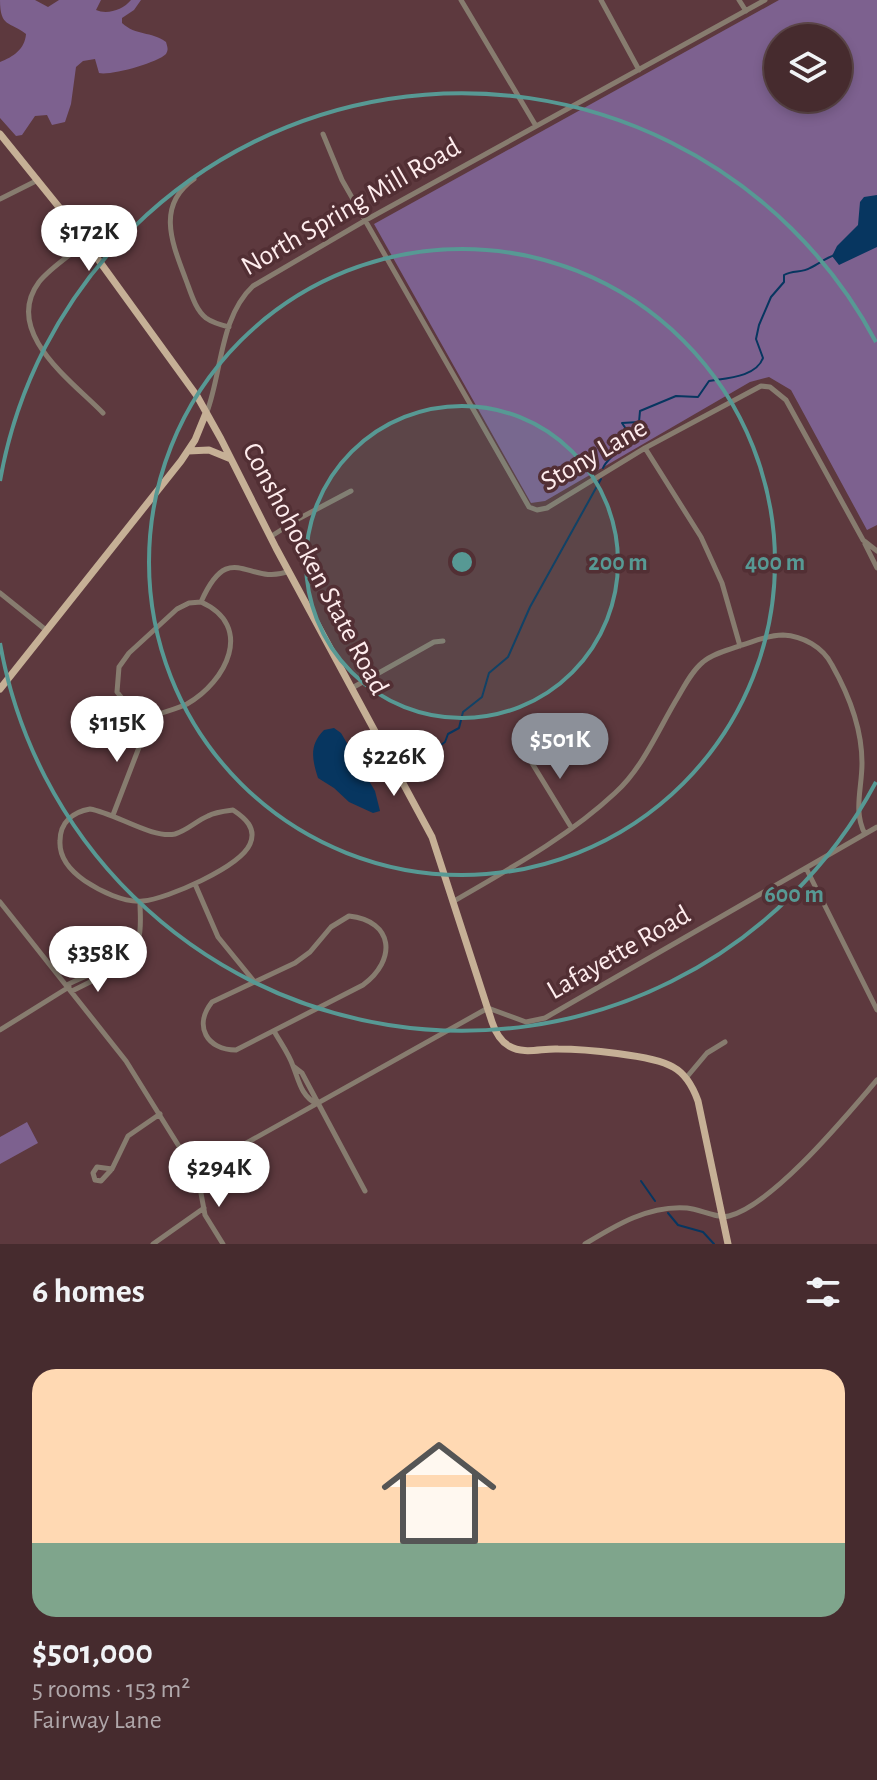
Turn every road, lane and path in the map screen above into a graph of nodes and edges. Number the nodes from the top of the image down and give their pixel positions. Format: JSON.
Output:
{"nodes":[{"id":1,"x":461,"y":0,"type":"edge"},
{"id":2,"x":601,"y":0,"type":"edge"},
{"id":3,"x":739,"y":0,"type":"edge"},
{"id":4,"x":765,"y":0,"type":"edge"},
{"id":5,"x":746,"y":11,"type":"junction"},
{"id":6,"x":639,"y":70,"type":"junction"},
{"id":7,"x":536,"y":126,"type":"junction"},
{"id":8,"x":0,"y":134,"type":"edge"},
{"id":9,"x":323,"y":134,"type":"dead end"},
{"id":10,"x":194,"y":179,"type":"dead end"},
{"id":11,"x":38,"y":180,"type":"junction"},
{"id":12,"x":0,"y":199,"type":"edge"},
{"id":13,"x":366,"y":220,"type":"junction"},
{"id":14,"x":86,"y":242,"type":"junction"},
{"id":15,"x":229,"y":327,"type":"junction"},
{"id":16,"x":103,"y":413,"type":"dead end"},
{"id":17,"x":206,"y":413,"type":"junction"},
{"id":18,"x":645,"y":448,"type":"junction"},
{"id":19,"x":188,"y":451,"type":"junction"},
{"id":20,"x":232,"y":460,"type":"junction"},
{"id":21,"x":351,"y":491,"type":"dead end"},
{"id":22,"x":270,"y":537,"type":"junction"},
{"id":23,"x":863,"y":540,"type":"junction"},
{"id":24,"x":877,"y":551,"type":"edge"},
{"id":25,"x":877,"y":568,"type":"edge"},
{"id":26,"x":289,"y":571,"type":"junction"},
{"id":27,"x":0,"y":593,"type":"edge"},
{"id":28,"x":201,"y":602,"type":"junction"},
{"id":29,"x":46,"y":630,"type":"junction"},
{"id":30,"x":443,"y":641,"type":"dead end"},
{"id":31,"x":740,"y":646,"type":"junction"},
{"id":32,"x":352,"y":688,"type":"junction"},
{"id":33,"x":0,"y":689,"type":"edge"},
{"id":34,"x":145,"y":718,"type":"junction"},
{"id":35,"x":524,"y":750,"type":"dead end"},
{"id":36,"x":113,"y":815,"type":"junction"},
{"id":37,"x":571,"y":827,"type":"junction"},
{"id":38,"x":877,"y":827,"type":"edge"},
{"id":39,"x":865,"y":834,"type":"junction"},
{"id":40,"x":806,"y":868,"type":"junction"},
{"id":41,"x":195,"y":884,"type":"junction"},
{"id":42,"x":454,"y":901,"type":"junction"},
{"id":43,"x":0,"y":902,"type":"edge"},
{"id":44,"x":140,"y":902,"type":"junction"},
{"id":45,"x":253,"y":980,"type":"junction"},
{"id":46,"x":69,"y":988,"type":"junction"},
{"id":47,"x":488,"y":1008,"type":"junction"},
{"id":48,"x":877,"y":1010,"type":"edge"},
{"id":49,"x":0,"y":1030,"type":"edge"},
{"id":50,"x":274,"y":1031,"type":"junction"},
{"id":51,"x":725,"y":1042,"type":"dead end"},
{"id":52,"x":686,"y":1078,"type":"junction"},
{"id":53,"x":877,"y":1080,"type":"edge"},
{"id":54,"x":317,"y":1104,"type":"junction"},
{"id":55,"x":160,"y":1114,"type":"junction"},
{"id":56,"x":187,"y":1161,"type":"junction"},
{"id":57,"x":207,"y":1165,"type":"junction"},
{"id":58,"x":112,"y":1169,"type":"dead end"},
{"id":59,"x":200,"y":1182,"type":"junction"},
{"id":60,"x":365,"y":1191,"type":"dead end"},
{"id":61,"x":204,"y":1208,"type":"junction"},
{"id":62,"x":723,"y":1217,"type":"junction"},
{"id":63,"x":153,"y":1244,"type":"edge"},
{"id":64,"x":223,"y":1244,"type":"edge"},
{"id":65,"x":585,"y":1244,"type":"edge"},
{"id":66,"x":728,"y":1244,"type":"edge"}],
"edges":[{"from":1,"to":7,"type":"street"},
{"from":2,"to":6,"type":"street"},
{"from":3,"to":5,"type":"street"},
{"from":4,"to":5,"type":"street","name":"North Spring Mill Road"},
{"from":5,"to":6,"type":"street","name":"North Spring Mill Road"},
{"from":6,"to":7,"type":"street","name":"North Spring Mill Road"},
{"from":7,"to":13,"type":"street","name":"North Spring Mill Road"},
{"from":8,"to":11,"type":"main road","name":"Conshohocken State Road"},
{"from":9,"to":13,"type":"street"},
{"from":10,"to":15,"type":"street"},
{"from":11,"to":12,"type":"street"},
{"from":11,"to":14,"type":"main road","name":"Conshohocken State Road"},
{"from":13,"to":15,"type":"street","name":"North Spring Mill Road"},
{"from":13,"to":18,"type":"street","name":"Stony Lane"},
{"from":14,"to":16,"type":"street"},
{"from":14,"to":17,"type":"main road","name":"Conshohocken State Road"},
{"from":15,"to":17,"type":"street","name":"North Spring Mill Road"},
{"from":17,"to":19,"type":"main road","name":"North Spring Mill Road"},
{"from":17,"to":20,"type":"main road","name":"Conshohocken State Road"},
{"from":18,"to":23,"type":"street","name":"Stony Lane"},
{"from":18,"to":31,"type":"street"},
{"from":19,"to":20,"type":"main road"},
{"from":19,"to":29,"type":"main road","name":"North Spring Mill Road"},
{"from":20,"to":22,"type":"main road","name":"Conshohocken State Road"},
{"from":21,"to":22,"type":"street"},
{"from":22,"to":26,"type":"main road","name":"Conshohocken State Road"},
{"from":23,"to":24,"type":"street","name":"Stony Lane"},
{"from":23,"to":25,"type":"street","name":"Stony Lane"},
{"from":26,"to":28,"type":"street"},
{"from":26,"to":32,"type":"main road","name":"Conshohocken State Road"},
{"from":27,"to":29,"type":"street"},
{"from":28,"to":34,"type":"street"},
{"from":28,"to":34,"type":"street"},
{"from":29,"to":33,"type":"main road","name":"North Spring Mill Road"},
{"from":30,"to":32,"type":"street"},
{"from":31,"to":37,"type":"street"},
{"from":31,"to":39,"type":"street"},
{"from":32,"to":42,"type":"main road","name":"Conshohocken State Road"},
{"from":34,"to":36,"type":"street"},
{"from":35,"to":37,"type":"street"},
{"from":36,"to":41,"type":"street"},
{"from":36,"to":44,"type":"street"},
{"from":37,"to":42,"type":"street"},
{"from":38,"to":39,"type":"street","name":"Lafayette Road"},
{"from":39,"to":40,"type":"street","name":"Lafayette Road"},
{"from":40,"to":47,"type":"street","name":"Lafayette Road"},
{"from":40,"to":48,"type":"street"},
{"from":41,"to":44,"type":"street"},
{"from":41,"to":45,"type":"street"},
{"from":42,"to":47,"type":"main road","name":"Conshohocken State Road"},
{"from":43,"to":46,"type":"street"},
{"from":44,"to":46,"type":"street"},
{"from":45,"to":50,"type":"street"},
{"from":45,"to":50,"type":"street"},
{"from":46,"to":49,"type":"street"},
{"from":46,"to":55,"type":"street"},
{"from":47,"to":52,"type":"main road","name":"Conshohocken State Road"},
{"from":47,"to":54,"type":"street"},
{"from":50,"to":54,"type":"street"},
{"from":51,"to":52,"type":"street"},
{"from":52,"to":62,"type":"main road"},
{"from":53,"to":62,"type":"street"},
{"from":54,"to":57,"type":"street"},
{"from":54,"to":60,"type":"street"},
{"from":55,"to":56,"type":"street"},
{"from":55,"to":58,"type":"street"},
{"from":56,"to":57,"type":"street"},
{"from":56,"to":59,"type":"street"},
{"from":57,"to":59,"type":"street"},
{"from":59,"to":61,"type":"street"},
{"from":61,"to":63,"type":"street"},
{"from":61,"to":64,"type":"street"},
{"from":62,"to":65,"type":"street"},
{"from":62,"to":66,"type":"main road"}]}
